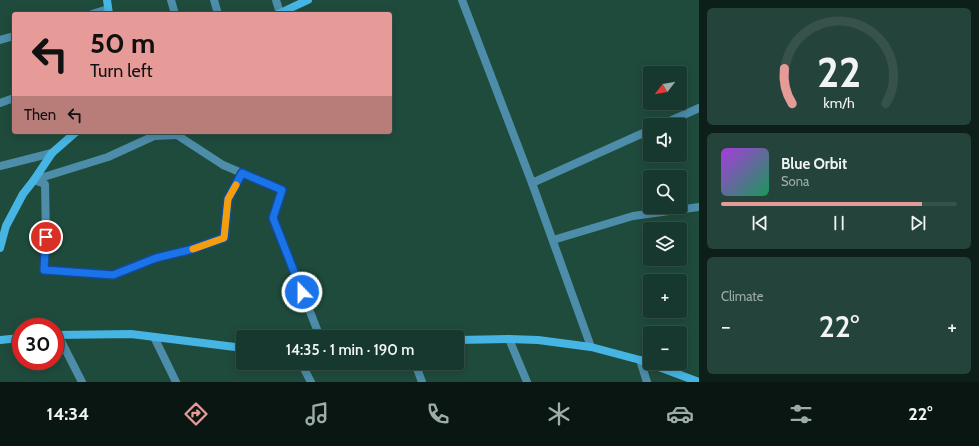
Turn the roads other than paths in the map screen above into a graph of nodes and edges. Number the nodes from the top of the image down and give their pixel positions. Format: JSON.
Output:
{"nodes":[{"id":1,"x":107,"y":0,"type":"edge"},
{"id":2,"x":171,"y":0,"type":"edge"},
{"id":3,"x":214,"y":0,"type":"edge"},
{"id":4,"x":276,"y":0,"type":"edge"},
{"id":5,"x":308,"y":0,"type":"edge"},
{"id":6,"x":462,"y":0,"type":"edge"},
{"id":7,"x":108,"y":12,"type":"edge"},
{"id":8,"x":174,"y":12,"type":"edge"},
{"id":9,"x":217,"y":12,"type":"edge"},
{"id":10,"x":279,"y":12,"type":"edge"},
{"id":11,"x":283,"y":12,"type":"edge"},
{"id":12,"x":12,"y":37,"type":"edge"},
{"id":13,"x":0,"y":40,"type":"edge"},
{"id":14,"x":12,"y":99,"type":"edge"},
{"id":15,"x":0,"y":103,"type":"edge"},
{"id":16,"x":699,"y":108,"type":"edge"},
{"id":17,"x":677,"y":118,"type":"edge"},
{"id":18,"x":643,"y":133,"type":"edge"},
{"id":19,"x":74,"y":134,"type":"edge"},
{"id":20,"x":176,"y":134,"type":"edge"},
{"id":21,"x":52,"y":153,"type":"junction"},
{"id":22,"x":0,"y":166,"type":"edge"},
{"id":23,"x":242,"y":173,"type":"junction"},
{"id":24,"x":34,"y":180,"type":"junction"},
{"id":25,"x":532,"y":183,"type":"junction"},
{"id":26,"x":699,"y":207,"type":"edge"},
{"id":27,"x":3,"y":226,"type":"edge"},
{"id":28,"x":553,"y":240,"type":"junction"},
{"id":29,"x":0,"y":248,"type":"edge"},
{"id":30,"x":317,"y":330,"type":"edge"},
{"id":31,"x":64,"y":335,"type":"edge"},
{"id":32,"x":154,"y":337,"type":"junction"},
{"id":33,"x":12,"y":339,"type":"edge"},
{"id":34,"x":509,"y":339,"type":"junction"},
{"id":35,"x":0,"y":340,"type":"edge"},
{"id":36,"x":464,"y":340,"type":"edge"},
{"id":37,"x":236,"y":347,"type":"edge"},
{"id":38,"x":591,"y":347,"type":"junction"},
{"id":39,"x":64,"y":349,"type":"edge"},
{"id":40,"x":640,"y":360,"type":"junction"},
{"id":41,"x":305,"y":370,"type":"edge"},
{"id":42,"x":418,"y":370,"type":"edge"},
{"id":43,"x":82,"y":382,"type":"edge"},
{"id":44,"x":176,"y":382,"type":"edge"},
{"id":45,"x":311,"y":382,"type":"edge"},
{"id":46,"x":422,"y":382,"type":"edge"},
{"id":47,"x":527,"y":382,"type":"edge"},
{"id":48,"x":647,"y":382,"type":"edge"},
{"id":49,"x":699,"y":382,"type":"edge"}],
"edges":[{"from":1,"to":7,"type":"street"},
{"from":2,"to":8,"type":"street"},
{"from":3,"to":9,"type":"street"},
{"from":4,"to":10,"type":"street"},
{"from":5,"to":11,"type":"street"},
{"from":6,"to":25,"type":"street"},
{"from":12,"to":13,"type":"street"},
{"from":14,"to":15,"type":"street"},
{"from":16,"to":17,"type":"street"},
{"from":18,"to":25,"type":"street"},
{"from":19,"to":21,"type":"street"},
{"from":20,"to":23,"type":"street"},
{"from":20,"to":24,"type":"street"},
{"from":21,"to":22,"type":"street"},
{"from":21,"to":24,"type":"street"},
{"from":23,"to":24,"type":"street"},
{"from":23,"to":30,"type":"street"},
{"from":24,"to":27,"type":"street"},
{"from":25,"to":28,"type":"street"},
{"from":26,"to":28,"type":"street"},
{"from":27,"to":29,"type":"street"},
{"from":28,"to":38,"type":"street"},
{"from":31,"to":32,"type":"street"},
{"from":32,"to":37,"type":"street"},
{"from":32,"to":44,"type":"street"},
{"from":33,"to":35,"type":"street"},
{"from":34,"to":36,"type":"street"},
{"from":34,"to":38,"type":"street"},
{"from":34,"to":47,"type":"street"},
{"from":38,"to":40,"type":"street"},
{"from":39,"to":43,"type":"street"},
{"from":40,"to":48,"type":"street"},
{"from":40,"to":49,"type":"street"},
{"from":41,"to":45,"type":"street"},
{"from":42,"to":46,"type":"street"}]}
